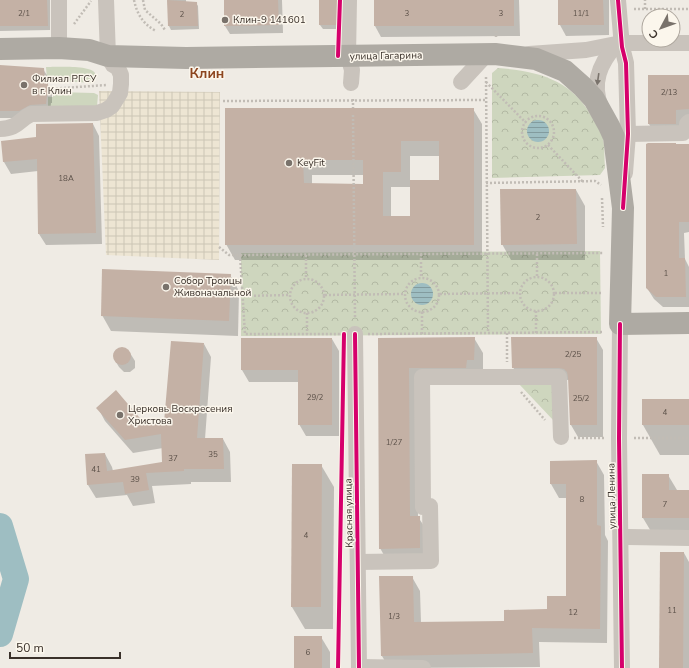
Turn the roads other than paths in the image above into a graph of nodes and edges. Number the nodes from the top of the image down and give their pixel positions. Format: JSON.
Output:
{"nodes":[{"id":1,"x":59,"y":0,"type":"edge"},
{"id":2,"x":106,"y":0,"type":"edge"},
{"id":3,"x":349,"y":0,"type":"edge"},
{"id":4,"x":618,"y":5,"type":"edge"},
{"id":5,"x":619,"y":41,"type":"junction"},
{"id":6,"x":689,"y":43,"type":"edge"},
{"id":7,"x":59,"y":48,"type":"junction"},
{"id":8,"x":0,"y":49,"type":"edge"},
{"id":9,"x":108,"y":56,"type":"junction"},
{"id":10,"x":348,"y":56,"type":"junction"},
{"id":11,"x":489,"y":61,"type":"junction"},
{"id":12,"x":461,"y":82,"type":"dead end"},
{"id":13,"x":351,"y":83,"type":"dead end"},
{"id":14,"x":604,"y":116,"type":"junction"},
{"id":15,"x":689,"y":122,"type":"edge"},
{"id":16,"x":0,"y":129,"type":"edge"},
{"id":17,"x":628,"y":134,"type":"junction"},
{"id":18,"x":623,"y":208,"type":"junction"},
{"id":19,"x":689,"y":323,"type":"edge"},
{"id":20,"x":612,"y":328,"type":"junction"},
{"id":21,"x":348,"y":336,"type":"road end"},
{"id":22,"x":561,"y":438,"type":"road end"},
{"id":23,"x":628,"y":537,"type":"dead end"},
{"id":24,"x":689,"y":538,"type":"edge"},
{"id":25,"x":358,"y":562,"type":"junction"},
{"id":26,"x":359,"y":668,"type":"edge"},
{"id":27,"x":422,"y":668,"type":"edge"},
{"id":28,"x":622,"y":668,"type":"edge"}],
"edges":[{"from":1,"to":7,"type":"street"},
{"from":2,"to":9,"type":"street"},
{"from":3,"to":10,"type":"street"},
{"from":4,"to":5,"type":"street"},
{"from":5,"to":6,"type":"street","name":"улица Гагарина"},
{"from":5,"to":11,"type":"street","name":"улица Гагарина"},
{"from":5,"to":14,"type":"street","one_way":true},
{"from":5,"to":17,"type":"street"},
{"from":7,"to":8,"type":"highway","name":"улица Гагарина"},
{"from":7,"to":9,"type":"highway","name":"улица Гагарина"},
{"from":9,"to":10,"type":"highway","name":"улица Гагарина"},
{"from":9,"to":16,"type":"street"},
{"from":10,"to":11,"type":"highway","name":"улица Гагарина"},
{"from":10,"to":13,"type":"street"},
{"from":11,"to":12,"type":"street"},
{"from":11,"to":14,"type":"highway"},
{"from":14,"to":18,"type":"highway"},
{"from":15,"to":17,"type":"street"},
{"from":17,"to":18,"type":"street"},
{"from":18,"to":20,"type":"highway"},
{"from":19,"to":20,"type":"highway"},
{"from":20,"to":28,"type":"street","name":"улица Ленина"},
{"from":21,"to":25,"type":"street","name":"Красная улица"},
{"from":22,"to":25,"type":"street"},
{"from":23,"to":24,"type":"street"},
{"from":25,"to":26,"type":"street","name":"Красная улица"},
{"from":26,"to":27,"type":"street"}]}
